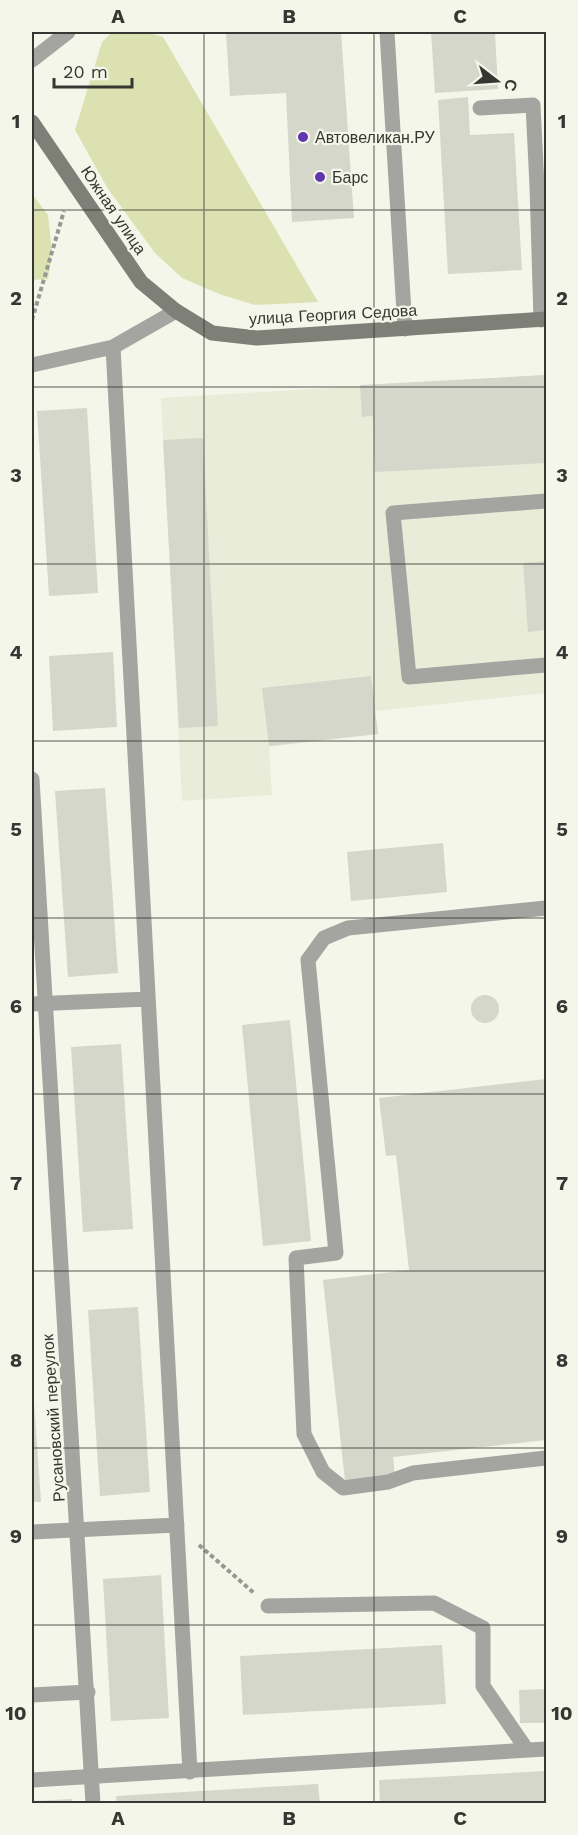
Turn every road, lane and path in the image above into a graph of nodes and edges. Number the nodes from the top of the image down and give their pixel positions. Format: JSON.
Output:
{"nodes":[{"id":1,"x":68,"y":32,"type":"edge"},
{"id":2,"x":387,"y":32,"type":"edge"},
{"id":3,"x":32,"y":60,"type":"edge"},
{"id":4,"x":480,"y":108,"type":"dead end"},
{"id":5,"x":32,"y":122,"type":"edge"},
{"id":6,"x":542,"y":185,"type":"edge"},
{"id":7,"x":64,"y":211,"type":"dead end"},
{"id":8,"x":176,"y":311,"type":"junction"},
{"id":9,"x":544,"y":319,"type":"edge"},
{"id":10,"x":32,"y":320,"type":"edge"},
{"id":11,"x":405,"y":329,"type":"junction"},
{"id":12,"x":113,"y":347,"type":"junction"},
{"id":13,"x":32,"y":365,"type":"edge"},
{"id":14,"x":546,"y":501,"type":"edge"},
{"id":15,"x":546,"y":664,"type":"edge"},
{"id":16,"x":32,"y":779,"type":"edge"},
{"id":17,"x":546,"y":908,"type":"edge"},
{"id":18,"x":148,"y":999,"type":"junction"},
{"id":19,"x":38,"y":1003,"type":"edge"},
{"id":20,"x":546,"y":1458,"type":"edge"},
{"id":21,"x":177,"y":1525,"type":"junction"},
{"id":22,"x":78,"y":1530,"type":"junction"},
{"id":23,"x":32,"y":1532,"type":"edge"},
{"id":24,"x":268,"y":1606,"type":"joint"},
{"id":25,"x":88,"y":1692,"type":"junction"},
{"id":26,"x":32,"y":1695,"type":"edge"},
{"id":27,"x":546,"y":1749,"type":"edge"},
{"id":28,"x":527,"y":1750,"type":"junction"},
{"id":29,"x":190,"y":1772,"type":"junction"},
{"id":30,"x":92,"y":1778,"type":"junction"},
{"id":31,"x":32,"y":1780,"type":"edge"},
{"id":32,"x":93,"y":1803,"type":"edge"}],
"edges":[{"from":1,"to":3,"type":"street"},
{"from":2,"to":11,"type":"street"},
{"from":4,"to":6,"type":"street"},
{"from":5,"to":8,"type":"street","name":"Южная улица"},
{"from":6,"to":9,"type":"street"},
{"from":7,"to":10,"type":"path"},
{"from":8,"to":11,"type":"street","name":"улица Георгия Седова"},
{"from":8,"to":12,"type":"street"},
{"from":9,"to":11,"type":"street","name":"улица Георгия Седова"},
{"from":12,"to":13,"type":"street"},
{"from":12,"to":18,"type":"street"},
{"from":14,"to":15,"type":"street"},
{"from":16,"to":19,"type":"street","name":"Русановский переулок"},
{"from":17,"to":20,"type":"street"},
{"from":18,"to":19,"type":"street"},
{"from":18,"to":21,"type":"street"},
{"from":19,"to":22,"type":"street","name":"Русановский переулок"},
{"from":21,"to":22,"type":"street"},
{"from":21,"to":24,"type":"path"},
{"from":21,"to":29,"type":"street"},
{"from":22,"to":23,"type":"street"},
{"from":22,"to":25,"type":"street","name":"Русановский переулок"},
{"from":24,"to":28,"type":"street"},
{"from":25,"to":26,"type":"street"},
{"from":25,"to":30,"type":"street","name":"Русановский переулок"},
{"from":27,"to":28,"type":"street"},
{"from":28,"to":29,"type":"street"},
{"from":29,"to":30,"type":"street"},
{"from":30,"to":31,"type":"street"},
{"from":30,"to":32,"type":"street","name":"Русановский переулок"}]}
